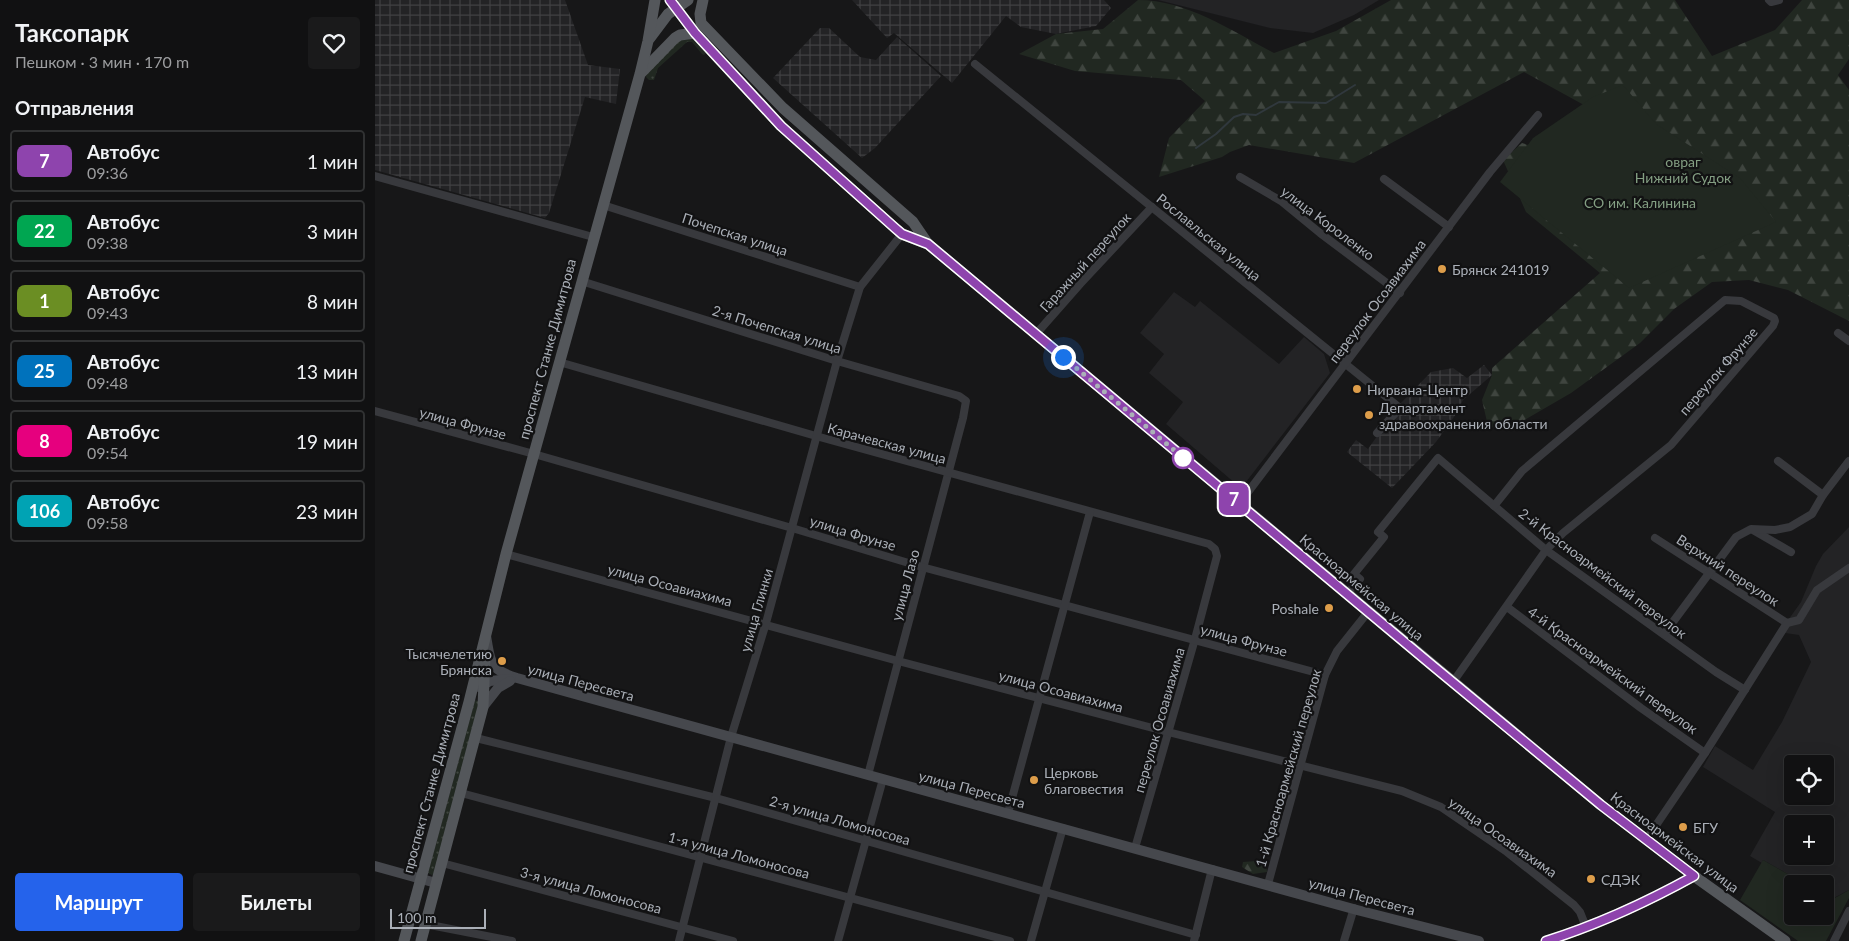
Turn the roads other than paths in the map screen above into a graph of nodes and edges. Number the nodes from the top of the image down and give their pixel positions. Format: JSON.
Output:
{"nodes":[{"id":1,"x":655,"y":0,"type":"edge"},
{"id":2,"x":688,"y":0,"type":"edge"},
{"id":3,"x":703,"y":0,"type":"edge"},
{"id":4,"x":1769,"y":0,"type":"edge"},
{"id":5,"x":1779,"y":0,"type":"edge"},
{"id":6,"x":672,"y":4,"type":"edge"},
{"id":7,"x":698,"y":28,"type":"junction"},
{"id":8,"x":648,"y":42,"type":"junction"},
{"id":9,"x":975,"y":64,"type":"dead end"},
{"id":10,"x":640,"y":74,"type":"junction"},
{"id":11,"x":1538,"y":116,"type":"dead end"},
{"id":12,"x":375,"y":176,"type":"edge"},
{"id":13,"x":1240,"y":177,"type":"dead end"},
{"id":14,"x":1384,"y":179,"type":"dead end"},
{"id":15,"x":603,"y":205,"type":"junction"},
{"id":16,"x":1152,"y":207,"type":"junction"},
{"id":17,"x":1449,"y":227,"type":"junction"},
{"id":18,"x":902,"y":234,"type":"junction"},
{"id":19,"x":593,"y":237,"type":"junction"},
{"id":20,"x":928,"y":244,"type":"junction"},
{"id":21,"x":581,"y":281,"type":"junction"},
{"id":22,"x":860,"y":287,"type":"junction"},
{"id":23,"x":1400,"y":293,"type":"junction"},
{"id":24,"x":1838,"y":333,"type":"dead end"},
{"id":25,"x":1036,"y":334,"type":"junction"},
{"id":26,"x":1849,"y":341,"type":"edge"},
{"id":27,"x":837,"y":360,"type":"junction"},
{"id":28,"x":559,"y":362,"type":"junction"},
{"id":29,"x":1346,"y":364,"type":"junction"},
{"id":30,"x":966,"y":401,"type":"joint"},
{"id":31,"x":375,"y":412,"type":"edge"},
{"id":32,"x":1377,"y":433,"type":"dead end"},
{"id":33,"x":816,"y":436,"type":"junction"},
{"id":34,"x":533,"y":454,"type":"junction"},
{"id":35,"x":1778,"y":461,"type":"dead end"},
{"id":36,"x":1849,"y":461,"type":"edge"},
{"id":37,"x":948,"y":472,"type":"junction"},
{"id":38,"x":1823,"y":495,"type":"junction"},
{"id":39,"x":1239,"y":504,"type":"junction"},
{"id":40,"x":1494,"y":506,"type":"junction"},
{"id":41,"x":1090,"y":512,"type":"junction"},
{"id":42,"x":792,"y":528,"type":"junction"},
{"id":43,"x":1751,"y":529,"type":"junction"},
{"id":44,"x":1655,"y":538,"type":"dead end"},
{"id":45,"x":1209,"y":544,"type":"joint"},
{"id":46,"x":1547,"y":550,"type":"junction"},
{"id":47,"x":1791,"y":552,"type":"dead end"},
{"id":48,"x":506,"y":554,"type":"junction"},
{"id":49,"x":922,"y":567,"type":"junction"},
{"id":50,"x":1849,"y":568,"type":"edge"},
{"id":51,"x":1710,"y":573,"type":"junction"},
{"id":52,"x":1347,"y":594,"type":"junction"},
{"id":53,"x":1063,"y":604,"type":"junction"},
{"id":54,"x":1507,"y":607,"type":"junction"},
{"id":55,"x":1368,"y":612,"type":"junction"},
{"id":56,"x":1787,"y":622,"type":"junction"},
{"id":57,"x":766,"y":623,"type":"junction"},
{"id":58,"x":485,"y":632,"type":"junction"},
{"id":59,"x":1664,"y":634,"type":"junction"},
{"id":60,"x":1195,"y":639,"type":"junction"},
{"id":61,"x":898,"y":661,"type":"junction"},
{"id":62,"x":1325,"y":675,"type":"junction"},
{"id":63,"x":517,"y":678,"type":"junction"},
{"id":64,"x":1453,"y":682,"type":"junction"},
{"id":65,"x":484,"y":684,"type":"junction"},
{"id":66,"x":1745,"y":690,"type":"junction"},
{"id":67,"x":1040,"y":698,"type":"junction"},
{"id":68,"x":469,"y":702,"type":"junction"},
{"id":69,"x":483,"y":707,"type":"junction"},
{"id":70,"x":1168,"y":732,"type":"junction"},
{"id":71,"x":731,"y":737,"type":"junction"},
{"id":72,"x":475,"y":738,"type":"junction"},
{"id":73,"x":1705,"y":753,"type":"junction"},
{"id":74,"x":1302,"y":765,"type":"junction"},
{"id":75,"x":868,"y":775,"type":"junction"},
{"id":76,"x":883,"y":779,"type":"junction"},
{"id":77,"x":461,"y":793,"type":"junction"},
{"id":78,"x":717,"y":798,"type":"junction"},
{"id":79,"x":1008,"y":813,"type":"junction"},
{"id":80,"x":1063,"y":828,"type":"junction"},
{"id":81,"x":1646,"y":840,"type":"junction"},
{"id":82,"x":867,"y":841,"type":"junction"},
{"id":83,"x":1135,"y":848,"type":"junction"},
{"id":84,"x":701,"y":858,"type":"junction"},
{"id":85,"x":442,"y":863,"type":"junction"},
{"id":86,"x":375,"y":866,"type":"edge"},
{"id":87,"x":1212,"y":869,"type":"junction"},
{"id":88,"x":1694,"y":876,"type":"junction"},
{"id":89,"x":421,"y":878,"type":"junction"},
{"id":90,"x":437,"y":882,"type":"junction"},
{"id":91,"x":1268,"y":884,"type":"junction"},
{"id":92,"x":1045,"y":893,"type":"junction"},
{"id":93,"x":851,"y":899,"type":"junction"},
{"id":94,"x":1354,"y":908,"type":"junction"},
{"id":95,"x":1849,"y":911,"type":"edge"},
{"id":96,"x":425,"y":924,"type":"junction"},
{"id":97,"x":1586,"y":927,"type":"junction"},
{"id":98,"x":683,"y":928,"type":"junction"},
{"id":99,"x":1195,"y":938,"type":"edge"},
{"id":100,"x":404,"y":941,"type":"edge"},
{"id":101,"x":421,"y":941,"type":"edge"},
{"id":102,"x":511,"y":941,"type":"edge"},
{"id":103,"x":679,"y":941,"type":"edge"},
{"id":104,"x":733,"y":941,"type":"edge"},
{"id":105,"x":838,"y":941,"type":"edge"},
{"id":106,"x":1010,"y":941,"type":"edge"},
{"id":107,"x":1031,"y":941,"type":"edge"},
{"id":108,"x":1344,"y":941,"type":"edge"},
{"id":109,"x":1479,"y":941,"type":"edge"},
{"id":110,"x":1545,"y":941,"type":"edge"},
{"id":111,"x":1785,"y":941,"type":"edge"},
{"id":112,"x":1833,"y":941,"type":"edge"}],
"edges":[{"from":1,"to":8,"type":"main road"},
{"from":2,"to":6,"type":"main road"},
{"from":3,"to":7,"type":"main road"},
{"from":4,"to":5,"type":"street"},
{"from":6,"to":7,"type":"main road"},
{"from":6,"to":8,"type":"main road"},
{"from":7,"to":10,"type":"main road","name":"проспект Станке Димитрова"},
{"from":7,"to":18,"type":"main road"},
{"from":7,"to":20,"type":"main road"},
{"from":8,"to":10,"type":"main road","name":"проспект Станке Димитрова"},
{"from":9,"to":16,"type":"street","name":"Рославльская улица"},
{"from":10,"to":15,"type":"main road","name":"проспект Станке Димитрова"},
{"from":11,"to":17,"type":"street","name":"переулок Осоавиахима"},
{"from":12,"to":19,"type":"street"},
{"from":13,"to":23,"type":"street","name":"улица Короленко"},
{"from":14,"to":17,"type":"street"},
{"from":15,"to":19,"type":"main road","name":"проспект Станке Димитрова"},
{"from":15,"to":22,"type":"street","name":"Почепская улица"},
{"from":16,"to":25,"type":"street","name":"Гаражный переулок"},
{"from":16,"to":29,"type":"street","name":"Рославльская улица"},
{"from":17,"to":23,"type":"street","name":"переулок Осоавиахима"},
{"from":18,"to":20,"type":"main road"},
{"from":18,"to":22,"type":"street"},
{"from":19,"to":21,"type":"main road","name":"проспект Станке Димитрова"},
{"from":20,"to":25,"type":"main road","name":"Красноармейская улица"},
{"from":21,"to":27,"type":"street","name":"2-я Почепская улица"},
{"from":21,"to":28,"type":"main road","name":"проспект Станке Димитрова"},
{"from":22,"to":27,"type":"street","name":"улица Глинки"},
{"from":23,"to":29,"type":"street","name":"переулок Осоавиахима"},
{"from":24,"to":26,"type":"street"},
{"from":25,"to":39,"type":"main road","name":"Красноармейская улица"},
{"from":27,"to":30,"type":"street","name":"2-я Почепская улица"},
{"from":27,"to":33,"type":"street","name":"улица Глинки"},
{"from":28,"to":33,"type":"street","name":"Карачевская улица"},
{"from":28,"to":34,"type":"main road","name":"проспект Станке Димитрова"},
{"from":29,"to":32,"type":"street","name":"Рославльская улица"},
{"from":29,"to":39,"type":"street","name":"переулок Осоавиахима"},
{"from":30,"to":37,"type":"street","name":"улица Лазо"},
{"from":31,"to":34,"type":"street","name":"улица Фрунзе"},
{"from":33,"to":37,"type":"street","name":"Карачевская улица"},
{"from":33,"to":42,"type":"street","name":"улица Глинки"},
{"from":34,"to":42,"type":"street","name":"улица Фрунзе"},
{"from":34,"to":48,"type":"main road","name":"проспект Станке Димитрова"},
{"from":35,"to":38,"type":"street"},
{"from":36,"to":38,"type":"street"},
{"from":37,"to":41,"type":"street","name":"Карачевская улица"},
{"from":37,"to":49,"type":"street","name":"улица Лазо"},
{"from":38,"to":43,"type":"street"},
{"from":39,"to":52,"type":"main road","name":"Красноармейская улица"},
{"from":40,"to":46,"type":"street","name":"2-й Красноармейский переулок"},
{"from":40,"to":46,"type":"street","name":"переулок Фрунзе"},
{"from":40,"to":52,"type":"street","name":"2-й Красноармейский переулок"},
{"from":41,"to":45,"type":"street","name":"Карачевская улица"},
{"from":41,"to":53,"type":"street"},
{"from":42,"to":49,"type":"street","name":"улица Фрунзе"},
{"from":42,"to":57,"type":"street","name":"улица Глинки"},
{"from":43,"to":47,"type":"street"},
{"from":43,"to":51,"type":"street"},
{"from":44,"to":51,"type":"street","name":"Верхний переулок"},
{"from":45,"to":60,"type":"street","name":"переулок Осоавиахима"},
{"from":46,"to":54,"type":"street","name":"переулок Фрунзе"},
{"from":46,"to":59,"type":"street","name":"2-й Красноармейский переулок"},
{"from":48,"to":57,"type":"street","name":"улица Осоавиахима"},
{"from":48,"to":58,"type":"main road","name":"проспект Станке Димитрова"},
{"from":49,"to":53,"type":"street","name":"улица Фрунзе"},
{"from":49,"to":61,"type":"street","name":"улица Лазо"},
{"from":50,"to":56,"type":"street"},
{"from":51,"to":56,"type":"street","name":"Верхний переулок"},
{"from":51,"to":59,"type":"street"},
{"from":52,"to":55,"type":"main road","name":"Красноармейская улица"},
{"from":53,"to":60,"type":"street","name":"улица Фрунзе"},
{"from":53,"to":67,"type":"street"},
{"from":54,"to":64,"type":"street","name":"переулок Фрунзе"},
{"from":54,"to":73,"type":"street","name":"4-й Красноармейский переулок"},
{"from":55,"to":62,"type":"street","name":"1-й Красноармейский переулок"},
{"from":55,"to":64,"type":"main road","name":"Красноармейская улица"},
{"from":56,"to":66,"type":"street"},
{"from":57,"to":61,"type":"street","name":"улица Осоавиахима"},
{"from":57,"to":71,"type":"street","name":"улица Глинки"},
{"from":58,"to":63,"type":"main road","name":"улица Пересвета"},
{"from":58,"to":65,"type":"main road","name":"проспект Станке Димитрова"},
{"from":58,"to":68,"type":"main road","name":"проспект Станке Димитрова"},
{"from":59,"to":66,"type":"street","name":"2-й Красноармейский переулок"},
{"from":60,"to":62,"type":"street","name":"улица Фрунзе"},
{"from":60,"to":70,"type":"street","name":"переулок Осоавиахима"},
{"from":61,"to":67,"type":"street","name":"улица Осоавиахима"},
{"from":61,"to":75,"type":"street","name":"улица Лазо"},
{"from":62,"to":74,"type":"street","name":"1-й Красноармейский переулок"},
{"from":63,"to":65,"type":"main road"},
{"from":63,"to":69,"type":"main road"},
{"from":63,"to":71,"type":"main road","name":"улица Пересвета"},
{"from":64,"to":81,"type":"main road","name":"Красноармейская улица"},
{"from":65,"to":68,"type":"main road"},
{"from":65,"to":69,"type":"main road","name":"проспект Станке Димитрова"},
{"from":66,"to":73,"type":"street"},
{"from":67,"to":70,"type":"street","name":"улица Осоавиахима"},
{"from":67,"to":79,"type":"street"},
{"from":68,"to":89,"type":"main road","name":"проспект Станке Димитрова"},
{"from":69,"to":72,"type":"main road","name":"проспект Станке Димитрова"},
{"from":70,"to":74,"type":"street","name":"улица Осоавиахима"},
{"from":70,"to":83,"type":"street","name":"переулок Осоавиахима"},
{"from":71,"to":75,"type":"main road","name":"улица Пересвета"},
{"from":71,"to":78,"type":"street","name":"улица Глинки"},
{"from":72,"to":77,"type":"main road","name":"проспект Станке Димитрова"},
{"from":72,"to":78,"type":"street","name":"2-я улица Ломоносова"},
{"from":73,"to":81,"type":"street"},
{"from":74,"to":91,"type":"street","name":"1-й Красноармейский переулок"},
{"from":74,"to":97,"type":"street","name":"улица Осоавиахима"},
{"from":75,"to":76,"type":"main road","name":"улица Пересвета"},
{"from":76,"to":79,"type":"main road","name":"улица Пересвета"},
{"from":76,"to":82,"type":"street"},
{"from":77,"to":84,"type":"street","name":"1-я улица Ломоносова"},
{"from":77,"to":85,"type":"main road","name":"проспект Станке Димитрова"},
{"from":78,"to":82,"type":"street","name":"2-я улица Ломоносова"},
{"from":78,"to":84,"type":"street","name":"улица Глинки"},
{"from":79,"to":80,"type":"main road","name":"улица Пересвета"},
{"from":80,"to":83,"type":"main road","name":"улица Пересвета"},
{"from":80,"to":92,"type":"street"},
{"from":81,"to":88,"type":"main road","name":"Красноармейская улица"},
{"from":82,"to":92,"type":"street","name":"2-я улица Ломоносова"},
{"from":82,"to":93,"type":"street"},
{"from":83,"to":87,"type":"main road","name":"улица Пересвета"},
{"from":84,"to":93,"type":"street","name":"1-я улица Ломоносова"},
{"from":84,"to":98,"type":"street","name":"улица Глинки"},
{"from":85,"to":90,"type":"main road","name":"проспект Станке Димитрова"},
{"from":85,"to":98,"type":"street","name":"3-я улица Ломоносова"},
{"from":86,"to":89,"type":"main road"},
{"from":87,"to":91,"type":"main road","name":"улица Пересвета"},
{"from":87,"to":99,"type":"street"},
{"from":88,"to":97,"type":"main road"},
{"from":88,"to":111,"type":"main road","name":"Красноармейская улица"},
{"from":89,"to":90,"type":"main road"},
{"from":89,"to":100,"type":"main road","name":"проспект Станке Димитрова"},
{"from":90,"to":96,"type":"main road","name":"проспект Станке Димитрова"},
{"from":91,"to":94,"type":"main road","name":"улица Пересвета"},
{"from":92,"to":99,"type":"street","name":"2-я улица Ломоносова"},
{"from":92,"to":107,"type":"street"},
{"from":93,"to":105,"type":"street"},
{"from":93,"to":106,"type":"street","name":"1-я улица Ломоносова"},
{"from":94,"to":108,"type":"street"},
{"from":94,"to":109,"type":"main road","name":"улица Пересвета"},
{"from":95,"to":112,"type":"street"},
{"from":96,"to":101,"type":"main road","name":"проспект Станке Димитрова"},
{"from":96,"to":102,"type":"street"},
{"from":97,"to":110,"type":"main road"},
{"from":98,"to":103,"type":"street","name":"улица Глинки"},
{"from":98,"to":104,"type":"street","name":"3-я улица Ломоносова"}]}
